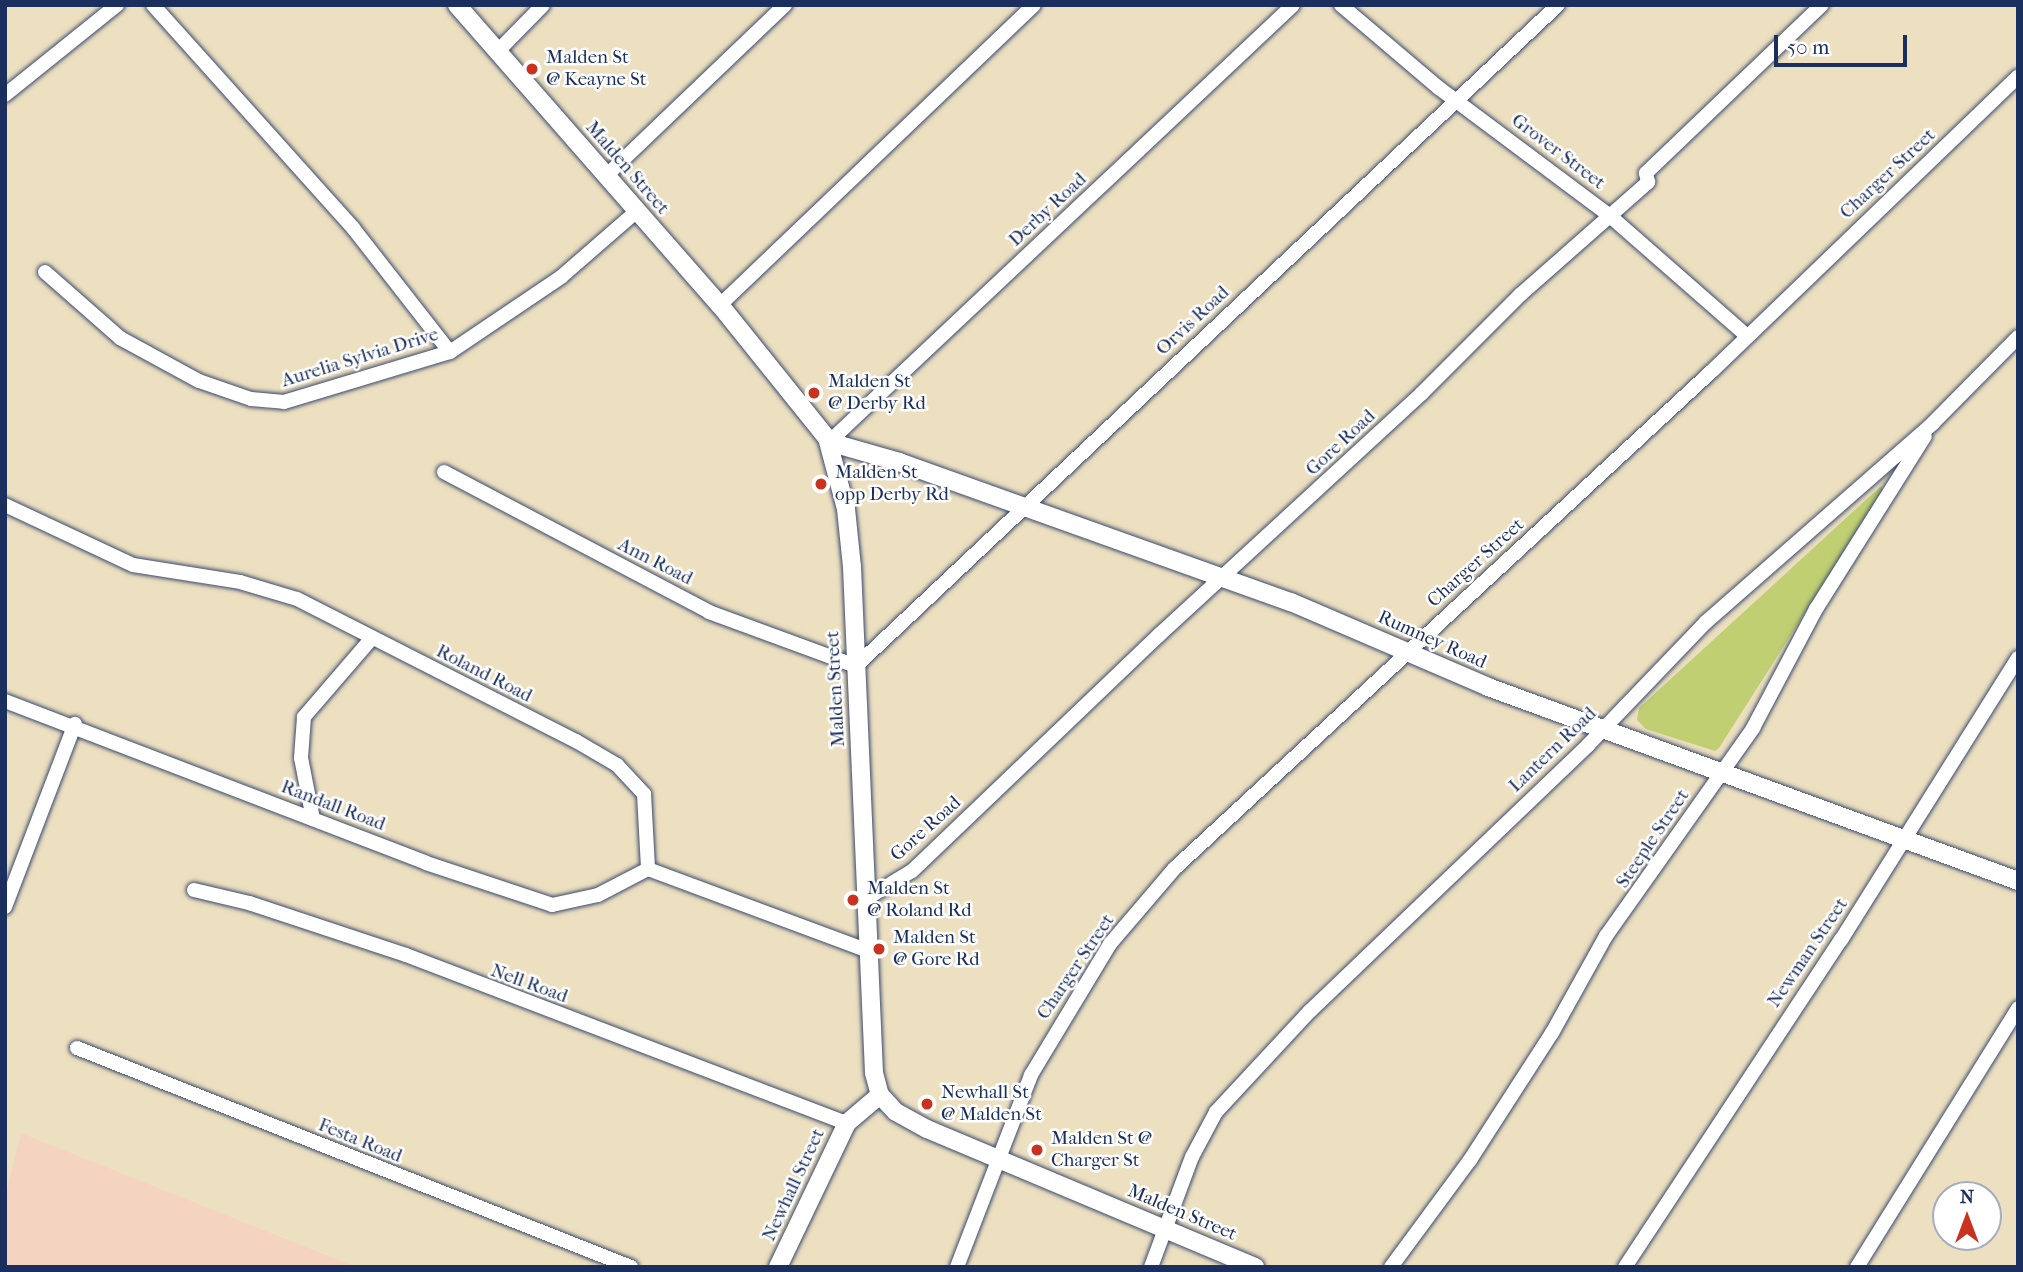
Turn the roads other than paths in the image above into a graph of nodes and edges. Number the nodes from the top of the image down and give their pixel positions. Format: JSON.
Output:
{"nodes":[{"id":1,"x":117,"y":5,"type":"edge"},
{"id":2,"x":153,"y":5,"type":"edge"},
{"id":3,"x":457,"y":5,"type":"edge"},
{"id":4,"x":543,"y":5,"type":"edge"},
{"id":5,"x":785,"y":5,"type":"edge"},
{"id":6,"x":1034,"y":5,"type":"edge"},
{"id":7,"x":1293,"y":5,"type":"edge"},
{"id":8,"x":1341,"y":5,"type":"edge"},
{"id":9,"x":1558,"y":5,"type":"edge"},
{"id":10,"x":1822,"y":5,"type":"edge"},
{"id":11,"x":498,"y":51,"type":"junction"},
{"id":12,"x":2018,"y":77,"type":"edge"},
{"id":13,"x":5,"y":95,"type":"edge"},
{"id":14,"x":1456,"y":101,"type":"junction"},
{"id":15,"x":606,"y":176,"type":"junction"},
{"id":16,"x":637,"y":211,"type":"junction"},
{"id":17,"x":1610,"y":216,"type":"junction"},
{"id":18,"x":45,"y":272,"type":"dead end"},
{"id":19,"x":720,"y":305,"type":"junction"},
{"id":20,"x":1747,"y":336,"type":"junction"},
{"id":21,"x":2018,"y":338,"type":"edge"},
{"id":22,"x":450,"y":352,"type":"junction"},
{"id":23,"x":1933,"y":423,"type":"junction"},
{"id":24,"x":829,"y":442,"type":"junction"},
{"id":25,"x":444,"y":472,"type":"dead end"},
{"id":26,"x":5,"y":505,"type":"edge"},
{"id":27,"x":1022,"y":508,"type":"junction"},
{"id":28,"x":1222,"y":579,"type":"junction"},
{"id":29,"x":371,"y":639,"type":"junction"},
{"id":30,"x":1408,"y":652,"type":"junction"},
{"id":31,"x":2018,"y":658,"type":"edge"},
{"id":32,"x":856,"y":666,"type":"junction"},
{"id":33,"x":5,"y":701,"type":"edge"},
{"id":34,"x":75,"y":724,"type":"junction"},
{"id":35,"x":1604,"y":728,"type":"junction"},
{"id":36,"x":1722,"y":771,"type":"junction"},
{"id":37,"x":313,"y":819,"type":"junction"},
{"id":38,"x":1904,"y":838,"type":"junction"},
{"id":39,"x":648,"y":869,"type":"junction"},
{"id":40,"x":2018,"y":881,"type":"edge"},
{"id":41,"x":194,"y":890,"type":"dead end"},
{"id":42,"x":869,"y":897,"type":"junction"},
{"id":43,"x":5,"y":907,"type":"edge"},
{"id":44,"x":868,"y":951,"type":"junction"},
{"id":45,"x":2018,"y":1008,"type":"edge"},
{"id":46,"x":77,"y":1048,"type":"dead end"},
{"id":47,"x":880,"y":1095,"type":"junction"},
{"id":48,"x":847,"y":1123,"type":"junction"},
{"id":49,"x":999,"y":1157,"type":"junction"},
{"id":50,"x":1165,"y":1229,"type":"junction"},
{"id":51,"x":631,"y":1267,"type":"edge"},
{"id":52,"x":778,"y":1267,"type":"edge"},
{"id":53,"x":957,"y":1267,"type":"edge"},
{"id":54,"x":1151,"y":1267,"type":"edge"},
{"id":55,"x":1255,"y":1267,"type":"edge"},
{"id":56,"x":1391,"y":1267,"type":"edge"},
{"id":57,"x":1625,"y":1267,"type":"edge"},
{"id":58,"x":1857,"y":1267,"type":"edge"}],
"edges":[{"from":1,"to":13,"type":"street"},
{"from":2,"to":22,"type":"street"},
{"from":3,"to":11,"type":"street","name":"Malden Street"},
{"from":4,"to":11,"type":"street"},
{"from":5,"to":15,"type":"street"},
{"from":6,"to":19,"type":"street"},
{"from":7,"to":24,"type":"street","name":"Derby Road"},
{"from":8,"to":14,"type":"street","name":"Grover Street"},
{"from":9,"to":14,"type":"street","name":"Orvis Road"},
{"from":10,"to":17,"type":"street","name":"Gore Road"},
{"from":11,"to":15,"type":"street","name":"Malden Street"},
{"from":12,"to":20,"type":"street","name":"Charger Street"},
{"from":14,"to":17,"type":"street","name":"Grover Street"},
{"from":14,"to":27,"type":"street","name":"Orvis Road"},
{"from":15,"to":16,"type":"street","name":"Malden Street"},
{"from":16,"to":19,"type":"street","name":"Malden Street"},
{"from":16,"to":22,"type":"street","name":"Aurelia Sylvia Drive"},
{"from":17,"to":20,"type":"street","name":"Grover Street"},
{"from":17,"to":28,"type":"street","name":"Gore Road"},
{"from":18,"to":22,"type":"street","name":"Aurelia Sylvia Drive"},
{"from":19,"to":24,"type":"street","name":"Malden Street"},
{"from":20,"to":30,"type":"street","name":"Charger Street"},
{"from":21,"to":23,"type":"street","name":"Lantern Road"},
{"from":23,"to":35,"type":"street","name":"Lantern Road"},
{"from":23,"to":36,"type":"street","name":"Steeple Street"},
{"from":24,"to":27,"type":"street","name":"Rumney Road"},
{"from":24,"to":32,"type":"street","name":"Malden Street"},
{"from":25,"to":32,"type":"street","name":"Ann Road"},
{"from":26,"to":29,"type":"street","name":"Roland Road"},
{"from":27,"to":28,"type":"street","name":"Rumney Road"},
{"from":27,"to":32,"type":"street","name":"Orvis Road"},
{"from":28,"to":30,"type":"street","name":"Rumney Road"},
{"from":28,"to":42,"type":"street","name":"Gore Road"},
{"from":29,"to":37,"type":"street"},
{"from":29,"to":39,"type":"street","name":"Roland Road"},
{"from":30,"to":35,"type":"street","name":"Rumney Road"},
{"from":30,"to":49,"type":"street","name":"Charger Street"},
{"from":31,"to":38,"type":"street","name":"Newman Street"},
{"from":32,"to":42,"type":"street","name":"Malden Street"},
{"from":33,"to":34,"type":"street","name":"Randall Road"},
{"from":34,"to":37,"type":"street","name":"Randall Road"},
{"from":34,"to":43,"type":"street"},
{"from":35,"to":36,"type":"street","name":"Rumney Road"},
{"from":35,"to":50,"type":"street","name":"Lantern Road"},
{"from":36,"to":38,"type":"street","name":"Rumney Road"},
{"from":36,"to":56,"type":"street","name":"Steeple Street"},
{"from":37,"to":39,"type":"street","name":"Randall Road"},
{"from":38,"to":40,"type":"street","name":"Rumney Road"},
{"from":38,"to":57,"type":"street","name":"Newman Street"},
{"from":39,"to":44,"type":"street"},
{"from":41,"to":48,"type":"street","name":"Nell Road"},
{"from":42,"to":44,"type":"street","name":"Malden Street"},
{"from":44,"to":47,"type":"street","name":"Malden Street"},
{"from":45,"to":58,"type":"street"},
{"from":46,"to":51,"type":"street","name":"Festa Road"},
{"from":47,"to":48,"type":"street","name":"Newhall Street"},
{"from":47,"to":49,"type":"street","name":"Malden Street"},
{"from":48,"to":52,"type":"street","name":"Newhall Street"},
{"from":49,"to":50,"type":"street","name":"Malden Street"},
{"from":49,"to":53,"type":"street","name":"Charger Street"},
{"from":50,"to":54,"type":"street","name":"Lantern Road"},
{"from":50,"to":55,"type":"street","name":"Malden Street"}]}
